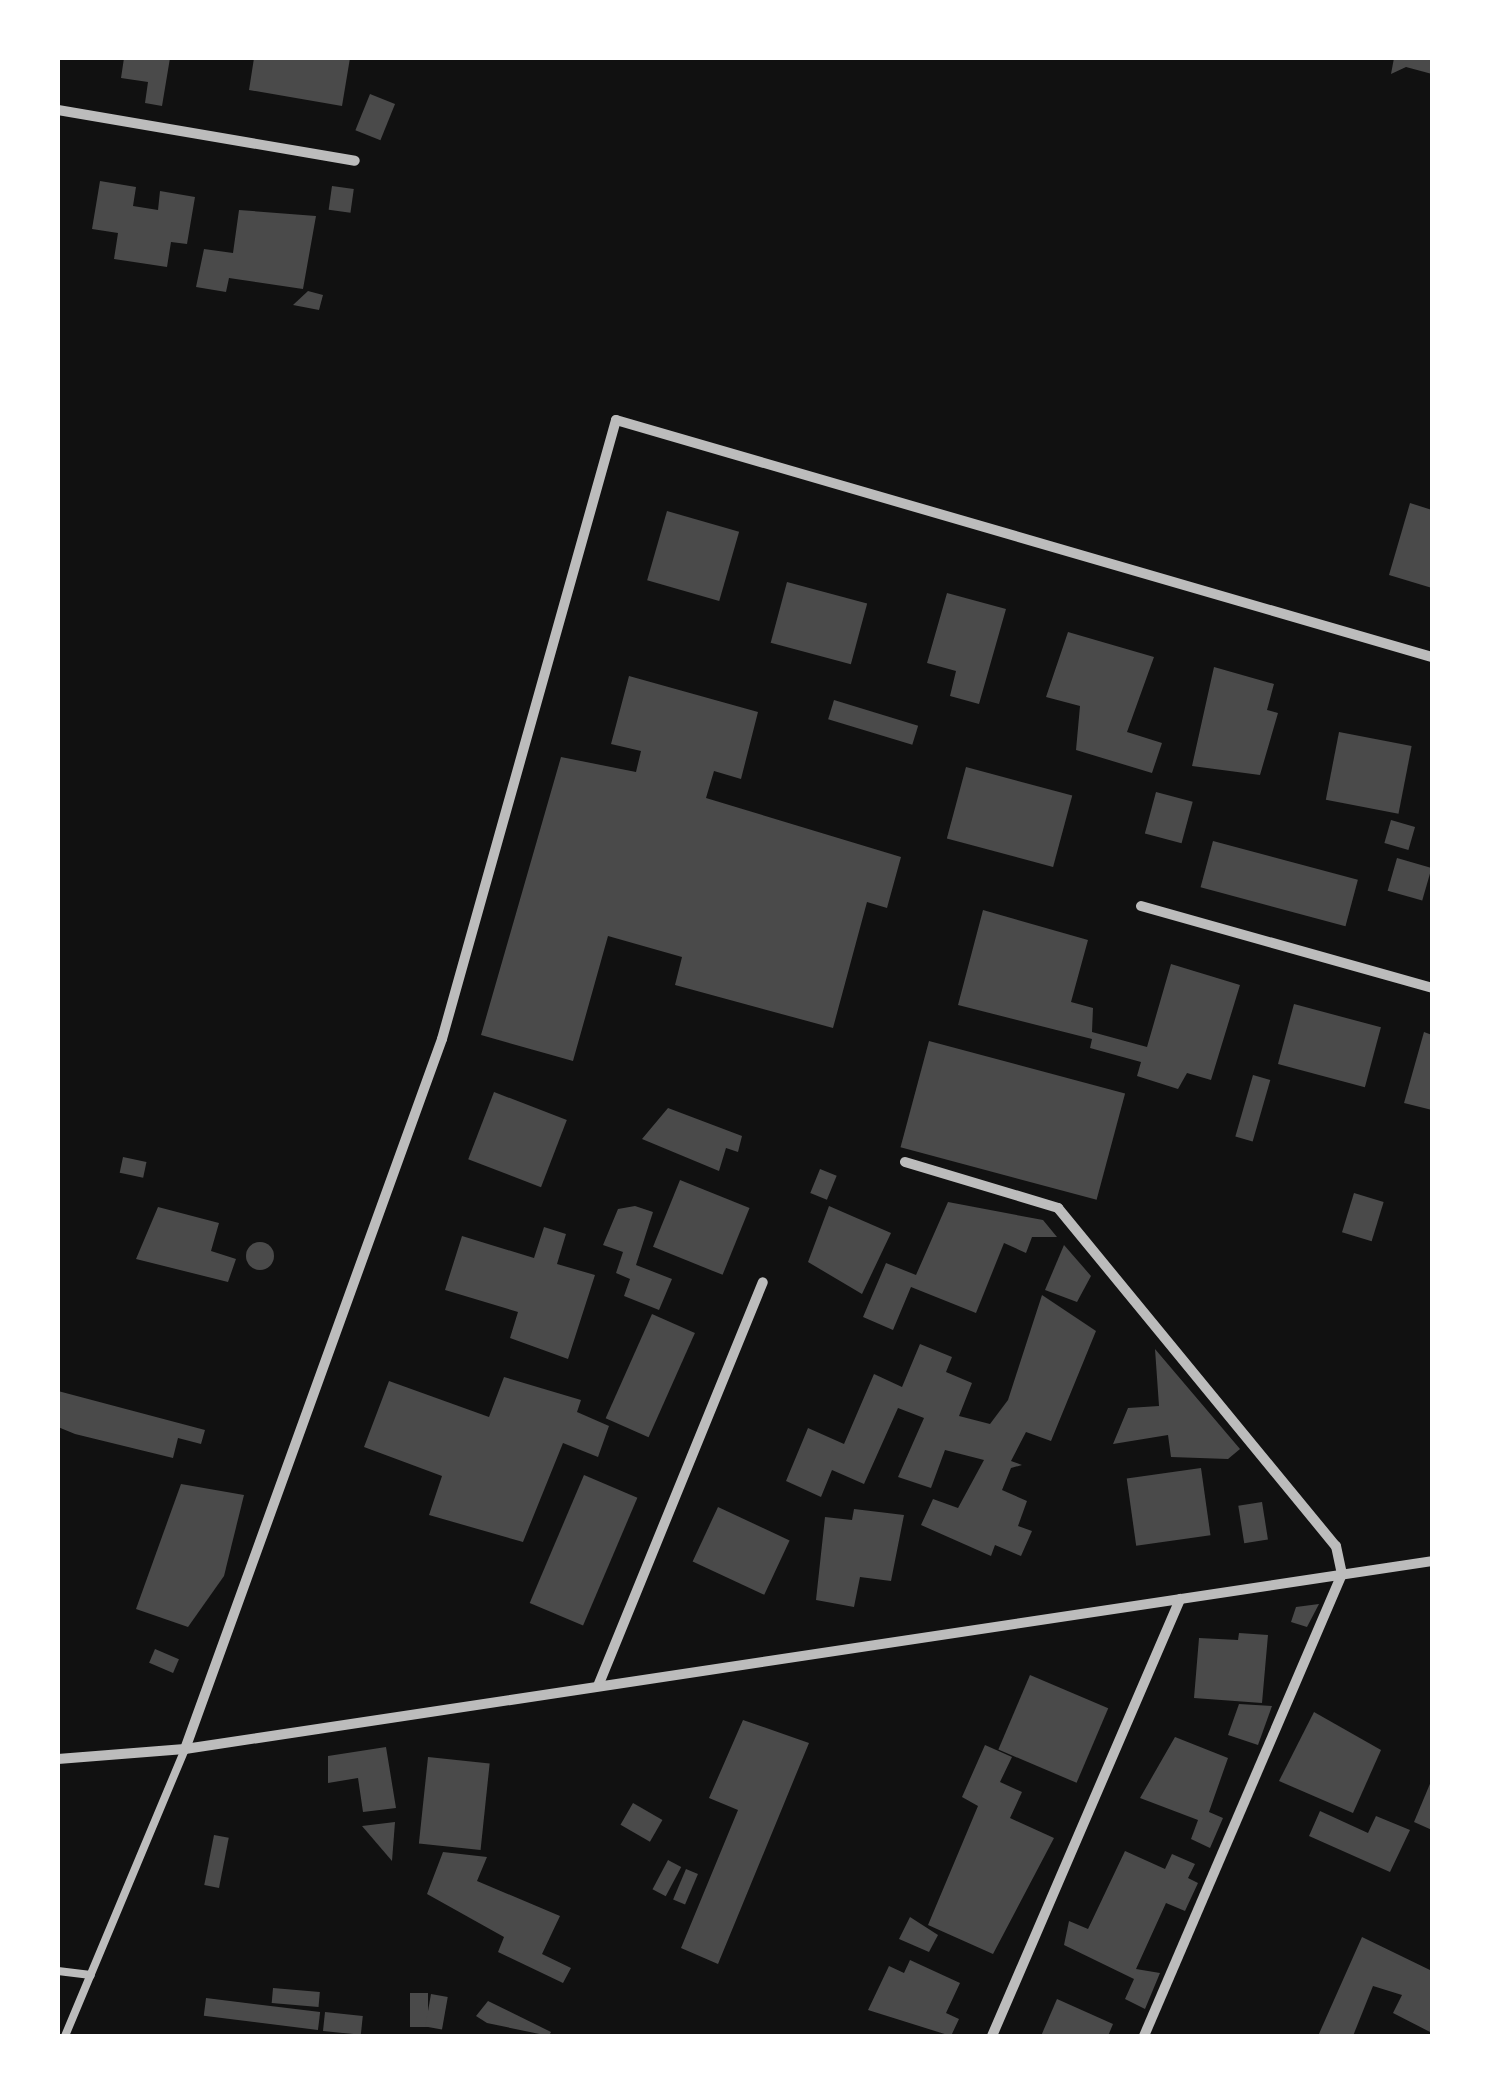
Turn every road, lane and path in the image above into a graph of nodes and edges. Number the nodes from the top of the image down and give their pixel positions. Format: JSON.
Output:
{"nodes":[{"id":1,"x":58,"y":110,"type":"edge"},
{"id":2,"x":355,"y":161,"type":"dead end"},
{"id":3,"x":1432,"y":657,"type":"edge"},
{"id":4,"x":1141,"y":906,"type":"dead end"},
{"id":5,"x":1432,"y":988,"type":"edge"},
{"id":6,"x":906,"y":1162,"type":"dead end"},
{"id":7,"x":763,"y":1282,"type":"dead end"},
{"id":8,"x":1432,"y":1560,"type":"edge"},
{"id":9,"x":1342,"y":1574,"type":"junction"},
{"id":10,"x":1180,"y":1599,"type":"junction"},
{"id":11,"x":598,"y":1686,"type":"junction"},
{"id":12,"x":185,"y":1749,"type":"junction"},
{"id":13,"x":58,"y":1759,"type":"edge"},
{"id":14,"x":58,"y":1970,"type":"edge"},
{"id":15,"x":90,"y":1976,"type":"junction"},
{"id":16,"x":65,"y":2036,"type":"edge"},
{"id":17,"x":992,"y":2036,"type":"edge"},
{"id":18,"x":1144,"y":2036,"type":"edge"}],
"edges":[{"from":1,"to":2,"type":"street"},
{"from":3,"to":12,"type":"street"},
{"from":4,"to":5,"type":"street"},
{"from":6,"to":9,"type":"street"},
{"from":7,"to":11,"type":"street"},
{"from":8,"to":9,"type":"street"},
{"from":9,"to":10,"type":"street"},
{"from":9,"to":18,"type":"street"},
{"from":10,"to":11,"type":"street"},
{"from":10,"to":17,"type":"street"},
{"from":11,"to":12,"type":"street"},
{"from":12,"to":13,"type":"street"},
{"from":12,"to":15,"type":"lane"},
{"from":14,"to":15,"type":"lane"},
{"from":15,"to":16,"type":"lane"}]}
